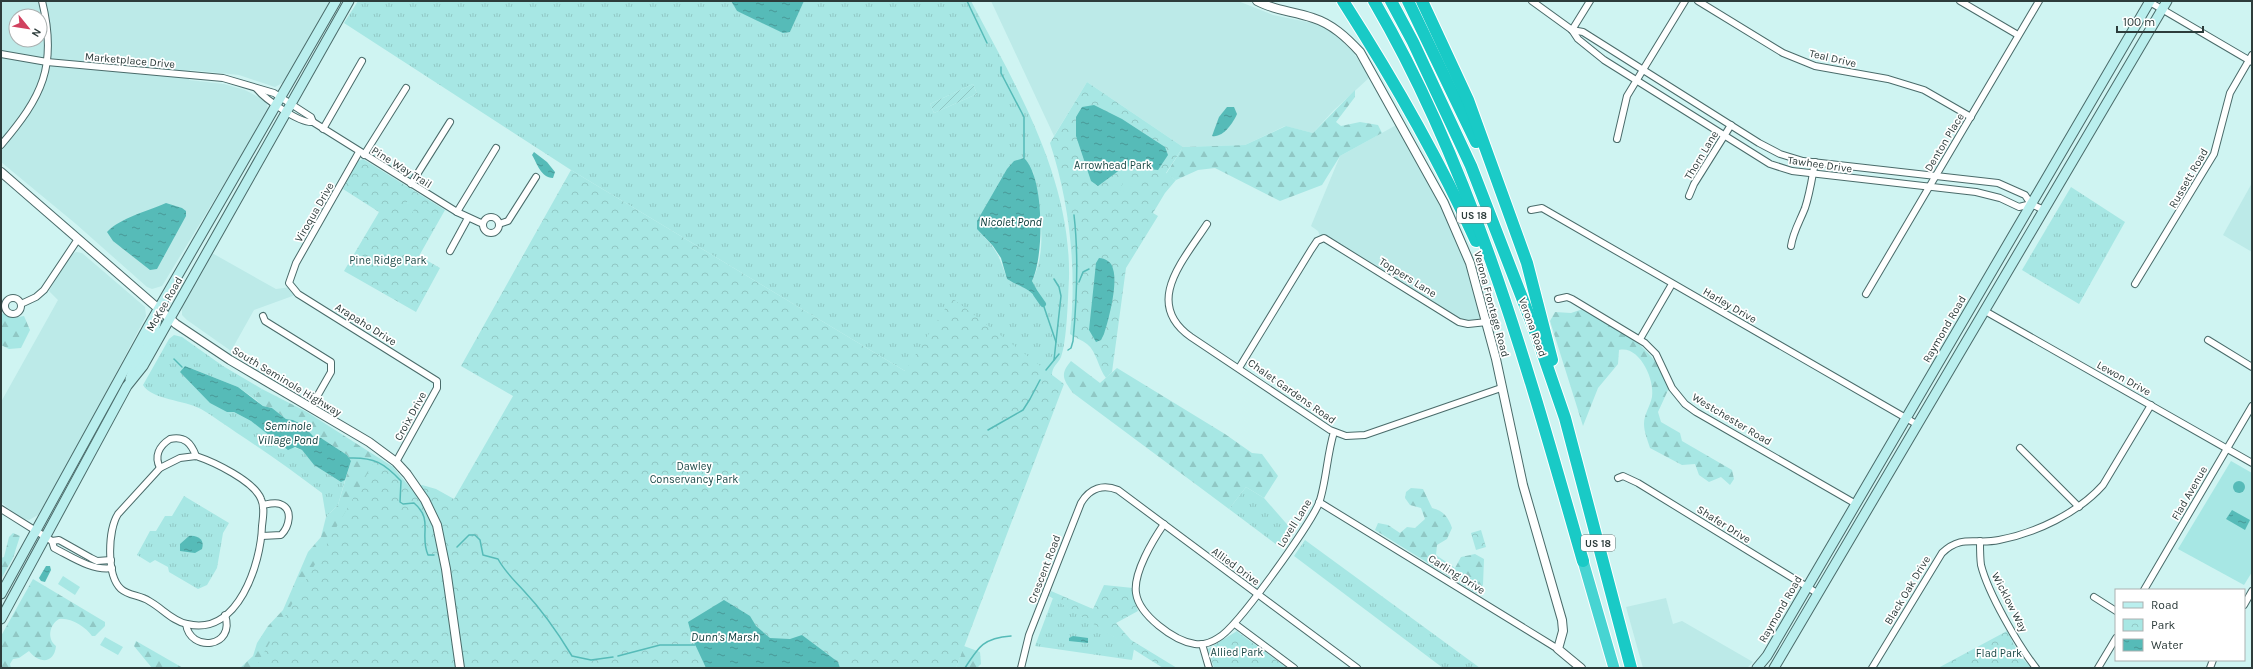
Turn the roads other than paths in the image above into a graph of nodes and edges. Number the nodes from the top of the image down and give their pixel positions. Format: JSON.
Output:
{"nodes":[{"id":1,"x":42,"y":1,"type":"edge"},
{"id":2,"x":336,"y":1,"type":"edge"},
{"id":3,"x":349,"y":1,"type":"edge"},
{"id":4,"x":1257,"y":1,"type":"edge"},
{"id":5,"x":1343,"y":1,"type":"edge"},
{"id":6,"x":1374,"y":1,"type":"edge"},
{"id":7,"x":1391,"y":1,"type":"edge"},
{"id":8,"x":1408,"y":1,"type":"edge"},
{"id":9,"x":1422,"y":1,"type":"edge"},
{"id":10,"x":1532,"y":1,"type":"edge"},
{"id":11,"x":1590,"y":1,"type":"edge"},
{"id":12,"x":1685,"y":1,"type":"edge"},
{"id":13,"x":1698,"y":1,"type":"edge"},
{"id":14,"x":1960,"y":1,"type":"edge"},
{"id":15,"x":2039,"y":1,"type":"edge"},
{"id":16,"x":2149,"y":1,"type":"edge"},
{"id":17,"x":2167,"y":1,"type":"edge"},
{"id":18,"x":2162,"y":9,"type":"junction"},
{"id":19,"x":1572,"y":30,"type":"junction"},
{"id":20,"x":2018,"y":36,"type":"junction"},
{"id":21,"x":1,"y":54,"type":"edge"},
{"id":22,"x":2251,"y":59,"type":"edge"},
{"id":23,"x":362,"y":61,"type":"dead end"},
{"id":24,"x":47,"y":62,"type":"junction"},
{"id":25,"x":1642,"y":69,"type":"junction"},
{"id":26,"x":1635,"y":80,"type":"junction"},
{"id":27,"x":406,"y":88,"type":"dead end"},
{"id":28,"x":257,"y":89,"type":"junction"},
{"id":29,"x":279,"y":101,"type":"junction"},
{"id":30,"x":289,"y":108,"type":"junction"},
{"id":31,"x":1971,"y":117,"type":"junction"},
{"id":32,"x":450,"y":122,"type":"dead end"},
{"id":33,"x":1731,"y":125,"type":"junction"},
{"id":34,"x":323,"y":129,"type":"junction"},
{"id":35,"x":1724,"y":136,"type":"junction"},
{"id":36,"x":1617,"y":139,"type":"dead end"},
{"id":37,"x":1,"y":145,"type":"edge"},
{"id":38,"x":496,"y":148,"type":"dead end"},
{"id":39,"x":362,"y":153,"type":"junction"},
{"id":40,"x":1815,"y":162,"type":"junction"},
{"id":41,"x":1,"y":172,"type":"edge"},
{"id":42,"x":1813,"y":174,"type":"junction"},
{"id":43,"x":1936,"y":175,"type":"junction"},
{"id":44,"x":536,"y":177,"type":"dead end"},
{"id":45,"x":411,"y":184,"type":"junction"},
{"id":46,"x":1929,"y":187,"type":"junction"},
{"id":47,"x":1502,"y":195,"type":"junction"},
{"id":48,"x":1689,"y":196,"type":"dead end"},
{"id":49,"x":2031,"y":204,"type":"junction"},
{"id":50,"x":1531,"y":210,"type":"dead end"},
{"id":51,"x":2044,"y":210,"type":"junction"},
{"id":52,"x":457,"y":212,"type":"junction"},
{"id":53,"x":468,"y":218,"type":"junction"},
{"id":54,"x":483,"y":224,"type":"junction"},
{"id":55,"x":499,"y":224,"type":"junction"},
{"id":56,"x":1207,"y":224,"type":"dead end"},
{"id":57,"x":1321,"y":238,"type":"joint"},
{"id":58,"x":78,"y":239,"type":"junction"},
{"id":59,"x":1791,"y":246,"type":"dead end"},
{"id":60,"x":450,"y":251,"type":"dead end"},
{"id":61,"x":289,"y":283,"type":"joint"},
{"id":62,"x":1672,"y":284,"type":"junction"},
{"id":63,"x":2135,"y":284,"type":"dead end"},
{"id":64,"x":1866,"y":294,"type":"dead end"},
{"id":65,"x":1558,"y":299,"type":"dead end"},
{"id":66,"x":21,"y":304,"type":"dead end"},
{"id":67,"x":158,"y":309,"type":"junction"},
{"id":68,"x":1985,"y":311,"type":"junction"},
{"id":69,"x":262,"y":316,"type":"dead end"},
{"id":70,"x":170,"y":318,"type":"junction"},
{"id":71,"x":1487,"y":322,"type":"junction"},
{"id":72,"x":1513,"y":326,"type":"junction"},
{"id":73,"x":1640,"y":339,"type":"junction"},
{"id":74,"x":2208,"y":340,"type":"dead end"},
{"id":75,"x":2252,"y":367,"type":"edge"},
{"id":76,"x":1239,"y":368,"type":"junction"},
{"id":77,"x":435,"y":380,"type":"joint"},
{"id":78,"x":127,"y":386,"type":"junction"},
{"id":79,"x":1501,"y":388,"type":"junction"},
{"id":80,"x":2151,"y":405,"type":"junction"},
{"id":81,"x":2252,"y":406,"type":"edge"},
{"id":82,"x":311,"y":407,"type":"junction"},
{"id":83,"x":1565,"y":418,"type":"junction"},
{"id":84,"x":1906,"y":419,"type":"junction"},
{"id":85,"x":1918,"y":425,"type":"junction"},
{"id":86,"x":1334,"y":432,"type":"junction"},
{"id":87,"x":2020,"y":448,"type":"dead end"},
{"id":88,"x":2227,"y":449,"type":"junction"},
{"id":89,"x":196,"y":456,"type":"junction"},
{"id":90,"x":396,"y":462,"type":"junction"},
{"id":91,"x":2252,"y":463,"type":"edge"},
{"id":92,"x":160,"y":468,"type":"junction"},
{"id":93,"x":1618,"y":478,"type":"dead end"},
{"id":94,"x":1100,"y":488,"type":"joint"},
{"id":95,"x":1319,"y":502,"type":"junction"},
{"id":96,"x":1856,"y":504,"type":"junction"},
{"id":97,"x":263,"y":505,"type":"junction"},
{"id":98,"x":2079,"y":507,"type":"junction"},
{"id":99,"x":1,"y":509,"type":"edge"},
{"id":100,"x":1164,"y":524,"type":"junction"},
{"id":101,"x":262,"y":536,"type":"junction"},
{"id":102,"x":43,"y":537,"type":"junction"},
{"id":103,"x":1980,"y":541,"type":"junction"},
{"id":104,"x":111,"y":560,"type":"junction"},
{"id":105,"x":1584,"y":561,"type":"joint"},
{"id":106,"x":112,"y":568,"type":"junction"},
{"id":107,"x":1807,"y":586,"type":"junction"},
{"id":108,"x":2145,"y":589,"type":"edge"},
{"id":109,"x":2252,"y":591,"type":"edge"},
{"id":110,"x":1817,"y":593,"type":"junction"},
{"id":111,"x":1,"y":594,"type":"edge"},
{"id":112,"x":1257,"y":594,"type":"junction"},
{"id":113,"x":2094,"y":597,"type":"dead end"},
{"id":114,"x":2245,"y":603,"type":"edge"},
{"id":115,"x":2115,"y":610,"type":"edge"},
{"id":116,"x":225,"y":615,"type":"junction"},
{"id":117,"x":1,"y":619,"type":"edge"},
{"id":118,"x":186,"y":624,"type":"junction"},
{"id":119,"x":1235,"y":624,"type":"junction"},
{"id":120,"x":2115,"y":640,"type":"edge"},
{"id":121,"x":1202,"y":644,"type":"junction"},
{"id":122,"x":1558,"y":649,"type":"junction"},
{"id":123,"x":460,"y":668,"type":"edge"},
{"id":124,"x":1021,"y":668,"type":"edge"},
{"id":125,"x":1208,"y":668,"type":"edge"},
{"id":126,"x":1294,"y":668,"type":"edge"},
{"id":127,"x":1357,"y":668,"type":"edge"},
{"id":128,"x":1581,"y":668,"type":"edge"},
{"id":129,"x":1614,"y":668,"type":"edge"},
{"id":130,"x":1631,"y":668,"type":"edge"},
{"id":131,"x":1757,"y":668,"type":"edge"},
{"id":132,"x":1774,"y":668,"type":"edge"},
{"id":133,"x":1872,"y":668,"type":"edge"},
{"id":134,"x":2036,"y":668,"type":"edge"},
{"id":135,"x":2098,"y":668,"type":"edge"}],
"edges":[{"from":1,"to":24,"type":"street"},
{"from":2,"to":29,"type":"main road","name":"McKee Road"},
{"from":3,"to":30,"type":"main road","name":"McKee Road"},
{"from":4,"to":71,"type":"street","name":"Verona Frontage Road"},
{"from":5,"to":72,"type":"highway"},
{"from":6,"to":72,"type":"highway","name":"Verona Road","number":"US 18"},
{"from":7,"to":83,"type":"highway","name":"Verona Road","number":"US 18"},
{"from":8,"to":47,"type":"highway"},
{"from":9,"to":47,"type":"highway"},
{"from":10,"to":19,"type":"street","name":"Tawhee Drive"},
{"from":11,"to":19,"type":"street"},
{"from":12,"to":25,"type":"street"},
{"from":13,"to":31,"type":"street","name":"Teal Drive"},
{"from":14,"to":20,"type":"street"},
{"from":15,"to":20,"type":"street","name":"Denton Place"},
{"from":16,"to":18,"type":"street"},
{"from":16,"to":49,"type":"main road","name":"Raymond Road"},
{"from":17,"to":18,"type":"main road"},
{"from":18,"to":22,"type":"street"},
{"from":18,"to":51,"type":"main road"},
{"from":19,"to":25,"type":"street","name":"Tawhee Drive"},
{"from":19,"to":26,"type":"street","name":"Tawhee Drive"},
{"from":20,"to":31,"type":"street","name":"Denton Place"},
{"from":21,"to":24,"type":"street","name":"Marketplace Drive"},
{"from":22,"to":63,"type":"street","name":"Russett Road"},
{"from":23,"to":34,"type":"street"},
{"from":24,"to":28,"type":"street","name":"Marketplace Drive"},
{"from":24,"to":37,"type":"street"},
{"from":25,"to":26,"type":"street"},
{"from":25,"to":33,"type":"street","name":"Tawhee Drive"},
{"from":26,"to":35,"type":"street","name":"Tawhee Drive"},
{"from":26,"to":36,"type":"street"},
{"from":27,"to":39,"type":"street","name":"Viroqua Drive"},
{"from":28,"to":29,"type":"street","name":"Marketplace Drive"},
{"from":28,"to":29,"type":"street","name":"Marketplace Drive"},
{"from":29,"to":30,"type":"street","name":"Marketplace Drive"},
{"from":29,"to":30,"type":"street","name":"Marketplace Drive"},
{"from":29,"to":67,"type":"main road","name":"McKee Road"},
{"from":30,"to":34,"type":"street","name":"Pine Way Trail"},
{"from":30,"to":70,"type":"main road","name":"McKee Road"},
{"from":31,"to":43,"type":"street","name":"Denton Place"},
{"from":32,"to":45,"type":"street"},
{"from":33,"to":35,"type":"street","name":"Thorn Lane"},
{"from":33,"to":40,"type":"street","name":"Tawhee Drive"},
{"from":34,"to":39,"type":"street","name":"Pine Way Trail"},
{"from":35,"to":42,"type":"street","name":"Tawhee Drive"},
{"from":35,"to":48,"type":"street","name":"Thorn Lane"},
{"from":38,"to":52,"type":"street"},
{"from":39,"to":45,"type":"street","name":"Pine Way Trail"},
{"from":39,"to":61,"type":"street","name":"Viroqua Drive"},
{"from":40,"to":42,"type":"street"},
{"from":40,"to":43,"type":"street","name":"Tawhee Drive"},
{"from":41,"to":58,"type":"street","name":"South Seminole Highway"},
{"from":42,"to":46,"type":"street","name":"Tawhee Drive"},
{"from":42,"to":59,"type":"street"},
{"from":43,"to":46,"type":"street","name":"Denton Place"},
{"from":43,"to":49,"type":"street","name":"Tawhee Drive"},
{"from":44,"to":55,"type":"street"},
{"from":45,"to":52,"type":"street","name":"Pine Way Trail"},
{"from":46,"to":49,"type":"street","name":"Tawhee Drive"},
{"from":46,"to":64,"type":"street","name":"Denton Place"},
{"from":47,"to":83,"type":"highway"},
{"from":49,"to":51,"type":"street","name":"Tawhee Drive"},
{"from":49,"to":84,"type":"main road","name":"Raymond Road"},
{"from":50,"to":62,"type":"street","name":"Harley Drive"},
{"from":51,"to":68,"type":"main road"},
{"from":52,"to":53,"type":"street","name":"Pine Way Trail"},
{"from":53,"to":54,"type":"street","name":"Pine Way Trail"},
{"from":53,"to":60,"type":"street"},
{"from":54,"to":55,"type":"street","name":"Pine Way Trail"},
{"from":54,"to":55,"type":"street","name":"Pine Way Trail"},
{"from":56,"to":76,"type":"street"},
{"from":57,"to":71,"type":"street","name":"Toppers Lane"},
{"from":57,"to":76,"type":"street","name":"Chalet Gardens Road"},
{"from":58,"to":66,"type":"street"},
{"from":58,"to":67,"type":"street","name":"South Seminole Highway"},
{"from":61,"to":77,"type":"street","name":"Arapaho Drive"},
{"from":62,"to":73,"type":"street"},
{"from":62,"to":84,"type":"street","name":"Harley Drive"},
{"from":65,"to":73,"type":"street","name":"Westchester Road"},
{"from":67,"to":70,"type":"street","name":"South Seminole Highway"},
{"from":67,"to":78,"type":"main road"},
{"from":67,"to":102,"type":"main road","name":"McKee Road"},
{"from":68,"to":80,"type":"street","name":"Lewon Drive"},
{"from":68,"to":85,"type":"main road"},
{"from":69,"to":82,"type":"street"},
{"from":70,"to":78,"type":"main road","name":"McKee Road"},
{"from":70,"to":82,"type":"street","name":"South Seminole Highway"},
{"from":71,"to":79,"type":"street","name":"Verona Frontage Road"},
{"from":72,"to":105,"type":"highway","name":"Verona Road","number":"US 18"},
{"from":73,"to":96,"type":"street","name":"Westchester Road"},
{"from":74,"to":75,"type":"street"},
{"from":76,"to":86,"type":"street","name":"Chalet Gardens Road"},
{"from":77,"to":90,"type":"street","name":"Croix Drive"},
{"from":78,"to":102,"type":"main road","name":"McKee Road"},
{"from":79,"to":86,"type":"street","name":"Chalet Gardens Road"},
{"from":79,"to":122,"type":"street","name":"Verona Frontage Road"},
{"from":80,"to":88,"type":"street","name":"Lewon Drive"},
{"from":80,"to":98,"type":"street","name":"Black Oak Drive"},
{"from":81,"to":88,"type":"street","name":"Flad Avenue"},
{"from":82,"to":90,"type":"street","name":"South Seminole Highway"},
{"from":83,"to":130,"type":"highway","name":"Verona Road","number":"US 18"},
{"from":84,"to":85,"type":"street","name":"Harley Drive"},
{"from":84,"to":96,"type":"main road","name":"Raymond Road"},
{"from":85,"to":110,"type":"main road"},
{"from":86,"to":95,"type":"street","name":"Lovell Lane"},
{"from":87,"to":98,"type":"street"},
{"from":88,"to":91,"type":"street","name":"Lewon Drive"},
{"from":88,"to":108,"type":"street","name":"Flad Avenue"},
{"from":89,"to":92,"type":"street"},
{"from":89,"to":92,"type":"street"},
{"from":89,"to":97,"type":"street"},
{"from":90,"to":123,"type":"street","name":"South Seminole Highway"},
{"from":92,"to":104,"type":"street"},
{"from":93,"to":107,"type":"street","name":"Shafer Drive"},
{"from":94,"to":100,"type":"street","name":"Allied Drive"},
{"from":94,"to":124,"type":"street","name":"Crescent Road"},
{"from":95,"to":112,"type":"street","name":"Lovell Lane"},
{"from":95,"to":122,"type":"street","name":"Carling Drive"},
{"from":96,"to":107,"type":"main road","name":"Raymond Road"},
{"from":97,"to":101,"type":"street"},
{"from":97,"to":101,"type":"street"},
{"from":98,"to":103,"type":"street","name":"Black Oak Drive"},
{"from":99,"to":102,"type":"street"},
{"from":100,"to":112,"type":"street","name":"Allied Drive"},
{"from":100,"to":121,"type":"street"},
{"from":101,"to":116,"type":"street"},
{"from":102,"to":104,"type":"street"},
{"from":102,"to":106,"type":"street"},
{"from":102,"to":111,"type":"main road","name":"McKee Road"},
{"from":102,"to":117,"type":"main road","name":"McKee Road"},
{"from":103,"to":133,"type":"street","name":"Black Oak Drive"},
{"from":103,"to":134,"type":"street","name":"Wicklow Way"},
{"from":104,"to":106,"type":"street"},
{"from":105,"to":129,"type":"highway","name":"Verona Road","number":"US 18"},
{"from":106,"to":118,"type":"street"},
{"from":107,"to":110,"type":"street","name":"Shafer Drive"},
{"from":107,"to":131,"type":"main road","name":"Raymond Road"},
{"from":109,"to":114,"type":"street"},
{"from":110,"to":132,"type":"main road"},
{"from":112,"to":119,"type":"street","name":"Lovell Lane"},
{"from":112,"to":127,"type":"street","name":"Allied Drive"},
{"from":113,"to":115,"type":"street"},
{"from":116,"to":118,"type":"street"},
{"from":116,"to":118,"type":"street"},
{"from":119,"to":121,"type":"street","name":"Lovell Lane"},
{"from":119,"to":126,"type":"street"},
{"from":120,"to":135,"type":"street"},
{"from":121,"to":125,"type":"street"},
{"from":122,"to":128,"type":"street","name":"Carling Drive"}]}
